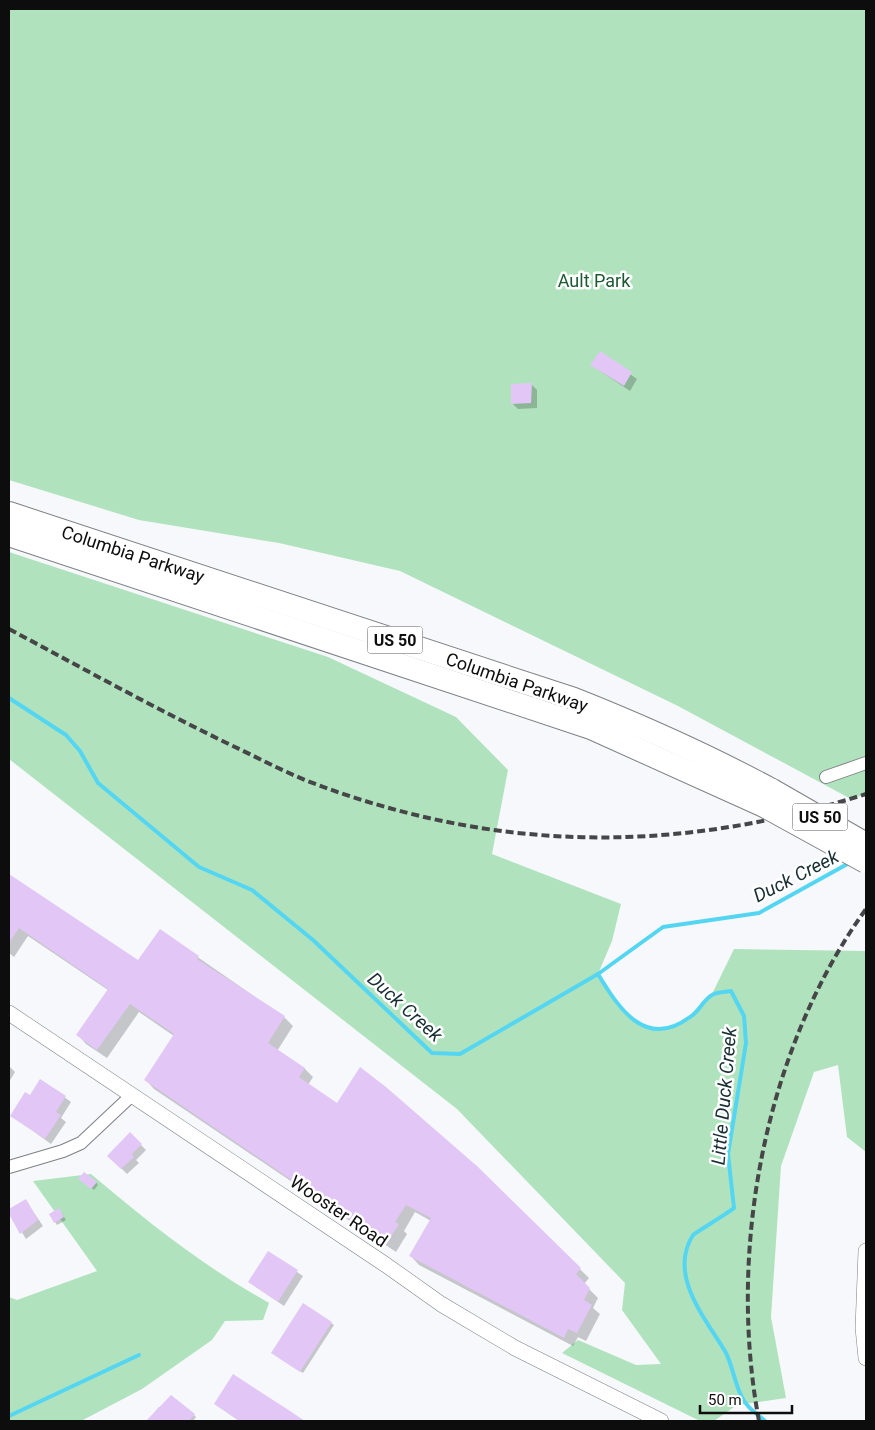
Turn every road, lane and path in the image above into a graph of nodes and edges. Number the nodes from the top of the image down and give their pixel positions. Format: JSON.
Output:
{"nodes":[{"id":1,"x":9,"y":513,"type":"edge"},
{"id":2,"x":9,"y":535,"type":"edge"},
{"id":3,"x":866,"y":763,"type":"edge"},
{"id":4,"x":826,"y":777,"type":"dead end"},
{"id":5,"x":768,"y":798,"type":"junction"},
{"id":6,"x":866,"y":844,"type":"edge"},
{"id":7,"x":866,"y":862,"type":"edge"},
{"id":8,"x":9,"y":1013,"type":"edge"},
{"id":9,"x":131,"y":1096,"type":"junction"},
{"id":10,"x":9,"y":1167,"type":"edge"},
{"id":11,"x":866,"y":1251,"type":"edge"},
{"id":12,"x":866,"y":1358,"type":"edge"},
{"id":13,"x":660,"y":1421,"type":"edge"}],
"edges":[{"from":1,"to":5,"type":"highway","name":"Columbia Parkway","number":"US 50"},
{"from":2,"to":5,"type":"highway","name":"Columbia Parkway","number":"US 50"},
{"from":3,"to":4,"type":"street"},
{"from":5,"to":6,"type":"highway","name":"Columbia Parkway","number":"US 50","bridge":true},
{"from":5,"to":7,"type":"highway","name":"Columbia Parkway","number":"US 50","bridge":true},
{"from":8,"to":9,"type":"street","name":"Wooster Road"},
{"from":9,"to":10,"type":"street"},
{"from":9,"to":13,"type":"street","name":"Wooster Road"},
{"from":11,"to":12,"type":"street"}]}
